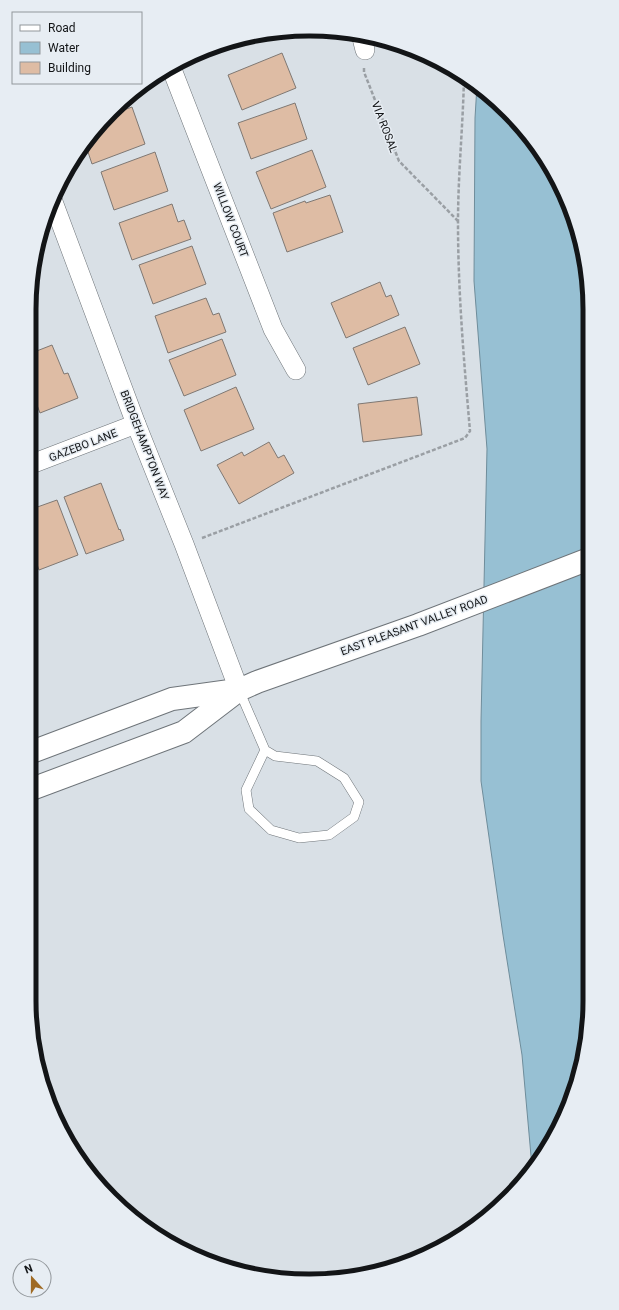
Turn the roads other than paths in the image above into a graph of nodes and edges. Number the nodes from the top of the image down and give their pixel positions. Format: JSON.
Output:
{"nodes":[{"id":1,"x":173,"y":73,"type":"edge"},
{"id":2,"x":56,"y":209,"type":"edge"},
{"id":3,"x":296,"y":370,"type":"dead end"},
{"id":4,"x":136,"y":424,"type":"junction"},
{"id":5,"x":36,"y":462,"type":"edge"},
{"id":6,"x":583,"y":561,"type":"edge"},
{"id":7,"x":239,"y":690,"type":"junction"},
{"id":8,"x":36,"y":750,"type":"edge"},
{"id":9,"x":265,"y":750,"type":"junction"},
{"id":10,"x":36,"y":787,"type":"edge"}],
"edges":[{"from":1,"to":3,"type":"street","name":"WILLOW COURT"},
{"from":2,"to":4,"type":"street","name":"BRIDGEHAMPTON WAY"},
{"from":4,"to":5,"type":"street","name":"GAZEBO LANE"},
{"from":4,"to":7,"type":"street","name":"BRIDGEHAMPTON WAY"},
{"from":6,"to":7,"type":"main road","name":"EAST PLEASANT VALLEY ROAD"},
{"from":7,"to":8,"type":"main road","name":"EAST PLEASANT VALLEY ROAD"},
{"from":7,"to":9,"type":"lane"},
{"from":7,"to":10,"type":"main road","name":"EAST PLEASANT VALLEY ROAD"},
{"from":9,"to":9,"type":"lane"}]}
